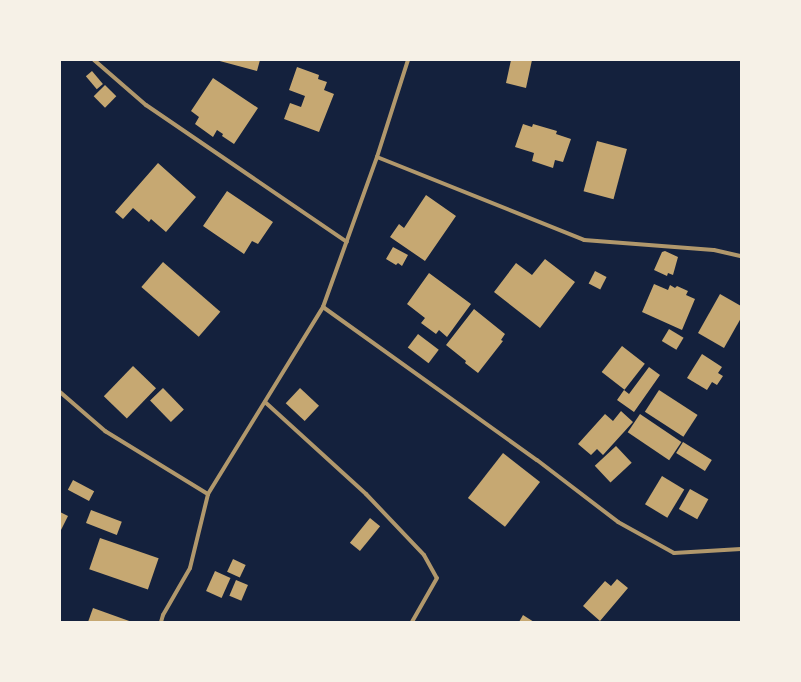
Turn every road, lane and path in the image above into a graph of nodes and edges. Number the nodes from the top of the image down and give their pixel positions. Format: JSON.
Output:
{"nodes":[{"id":1,"x":94,"y":60,"type":"edge"},
{"id":2,"x":408,"y":60,"type":"edge"},
{"id":3,"x":377,"y":157,"type":"junction"},
{"id":4,"x":347,"y":242,"type":"junction"},
{"id":5,"x":741,"y":256,"type":"edge"},
{"id":6,"x":323,"y":307,"type":"junction"},
{"id":7,"x":60,"y":392,"type":"edge"},
{"id":8,"x":265,"y":402,"type":"junction"},
{"id":9,"x":208,"y":494,"type":"junction"},
{"id":10,"x":741,"y":548,"type":"edge"},
{"id":11,"x":161,"y":622,"type":"edge"},
{"id":12,"x":412,"y":622,"type":"edge"}],
"edges":[{"from":1,"to":4,"type":"street"},
{"from":2,"to":3,"type":"street"},
{"from":3,"to":4,"type":"street"},
{"from":3,"to":5,"type":"street"},
{"from":4,"to":6,"type":"street"},
{"from":6,"to":8,"type":"street"},
{"from":6,"to":10,"type":"street"},
{"from":7,"to":9,"type":"street"},
{"from":8,"to":9,"type":"street"},
{"from":8,"to":12,"type":"street"},
{"from":9,"to":11,"type":"street"}]}
